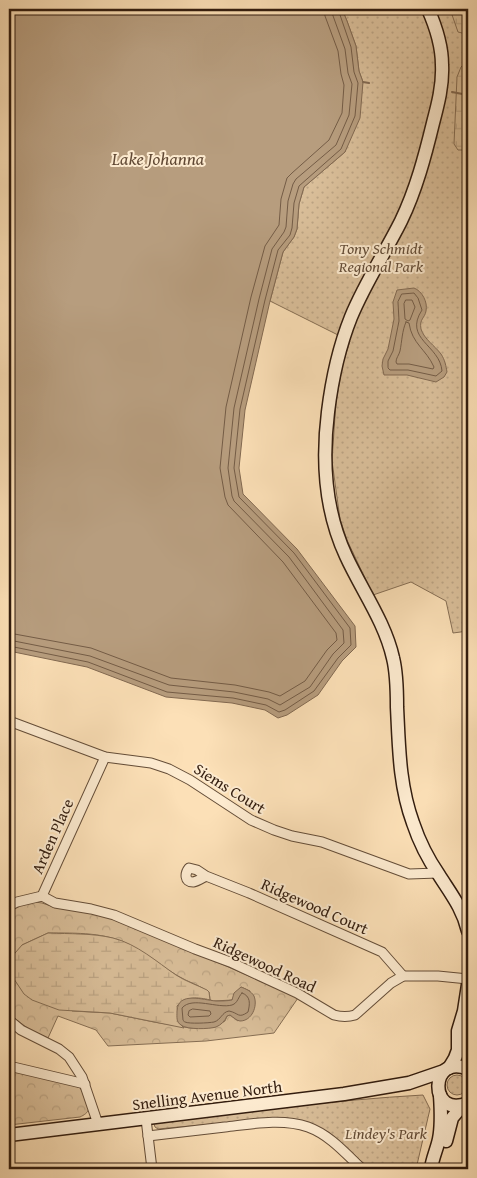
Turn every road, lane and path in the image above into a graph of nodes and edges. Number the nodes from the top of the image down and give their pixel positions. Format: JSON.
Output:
{"nodes":[{"id":1,"x":428,"y":9,"type":"edge"},
{"id":2,"x":9,"y":721,"type":"edge"},
{"id":3,"x":105,"y":757,"type":"junction"},
{"id":4,"x":438,"y":873,"type":"junction"},
{"id":5,"x":206,"y":876,"type":"dead end"},
{"id":6,"x":42,"y":896,"type":"junction"},
{"id":7,"x":9,"y":906,"type":"edge"},
{"id":8,"x":465,"y":909,"type":"edge"},
{"id":9,"x":468,"y":931,"type":"edge"},
{"id":10,"x":403,"y":976,"type":"junction"},
{"id":11,"x":468,"y":979,"type":"edge"},
{"id":12,"x":468,"y":985,"type":"edge"},
{"id":13,"x":464,"y":1011,"type":"junction"},
{"id":14,"x":9,"y":1020,"type":"edge"},
{"id":15,"x":468,"y":1059,"type":"edge"},
{"id":16,"x":9,"y":1066,"type":"edge"},
{"id":17,"x":447,"y":1069,"type":"junction"},
{"id":18,"x":468,"y":1069,"type":"edge"},
{"id":19,"x":409,"y":1083,"type":"junction"},
{"id":20,"x":85,"y":1084,"type":"junction"},
{"id":21,"x":439,"y":1093,"type":"junction"},
{"id":22,"x":465,"y":1104,"type":"edge"},
{"id":23,"x":146,"y":1118,"type":"junction"},
{"id":24,"x":98,"y":1124,"type":"junction"},
{"id":25,"x":9,"y":1135,"type":"edge"},
{"id":26,"x":148,"y":1136,"type":"junction"},
{"id":27,"x":152,"y":1169,"type":"edge"},
{"id":28,"x":362,"y":1169,"type":"edge"},
{"id":29,"x":431,"y":1169,"type":"edge"},
{"id":30,"x":436,"y":1169,"type":"edge"}],
"edges":[{"from":1,"to":4,"type":"street"},
{"from":2,"to":3,"type":"street","name":"Siems Court"},
{"from":3,"to":4,"type":"street","name":"Siems Court"},
{"from":3,"to":6,"type":"street","name":"Arden Place"},
{"from":4,"to":8,"type":"street"},
{"from":5,"to":10,"type":"street","name":"Ridgewood Court"},
{"from":6,"to":7,"type":"street","name":"Arden Place"},
{"from":6,"to":10,"type":"street","name":"Ridgewood Road"},
{"from":8,"to":9,"type":"street"},
{"from":10,"to":11,"type":"street"},
{"from":12,"to":13,"type":"street"},
{"from":13,"to":15,"type":"street"},
{"from":13,"to":17,"type":"street"},
{"from":14,"to":20,"type":"street"},
{"from":16,"to":20,"type":"street"},
{"from":17,"to":18,"type":"street"},
{"from":17,"to":19,"type":"street","name":"Snelling Avenue North"},
{"from":17,"to":21,"type":"street"},
{"from":19,"to":21,"type":"street","name":"Snelling Avenue North"},
{"from":19,"to":23,"type":"street","name":"Snelling Avenue North"},
{"from":20,"to":24,"type":"street"},
{"from":21,"to":22,"type":"street","name":"Snelling Avenue North"},
{"from":21,"to":29,"type":"street"},
{"from":22,"to":30,"type":"street"},
{"from":23,"to":24,"type":"street","name":"Snelling Avenue North"},
{"from":23,"to":26,"type":"street"},
{"from":24,"to":25,"type":"street","name":"Snelling Avenue North"},
{"from":26,"to":27,"type":"street"},
{"from":26,"to":28,"type":"street","name":"Snelling Avenue North"}]}
